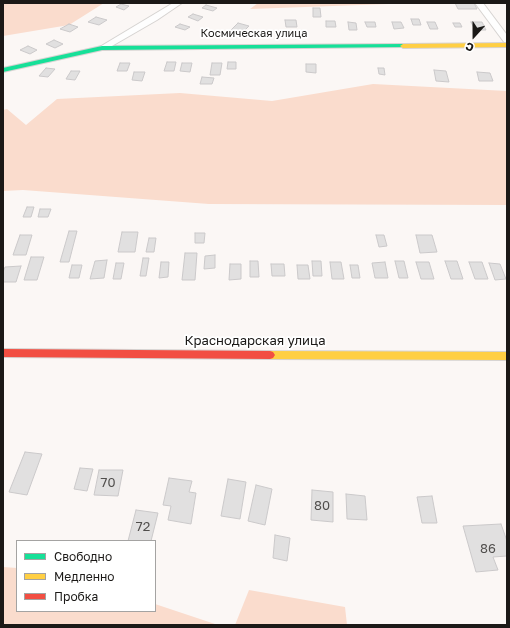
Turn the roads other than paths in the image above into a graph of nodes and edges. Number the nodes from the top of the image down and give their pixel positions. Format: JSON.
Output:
{"nodes":[{"id":1,"x":178,"y":3,"type":"edge"},
{"id":2,"x":480,"y":3,"type":"edge"},
{"id":3,"x":507,"y":40,"type":"edge"},
{"id":4,"x":507,"y":44,"type":"edge"},
{"id":5,"x":102,"y":48,"type":"junction"},
{"id":6,"x":3,"y":70,"type":"edge"},
{"id":7,"x":3,"y":352,"type":"edge"},
{"id":8,"x":507,"y":356,"type":"edge"}],
"edges":[{"from":1,"to":5,"type":"street"},
{"from":2,"to":3,"type":"street"},
{"from":4,"to":5,"type":"street","name":"Космическая улица"},
{"from":5,"to":6,"type":"street","name":"Космическая улица"},
{"from":7,"to":8,"type":"street","name":"Краснодарская улица"}]}
